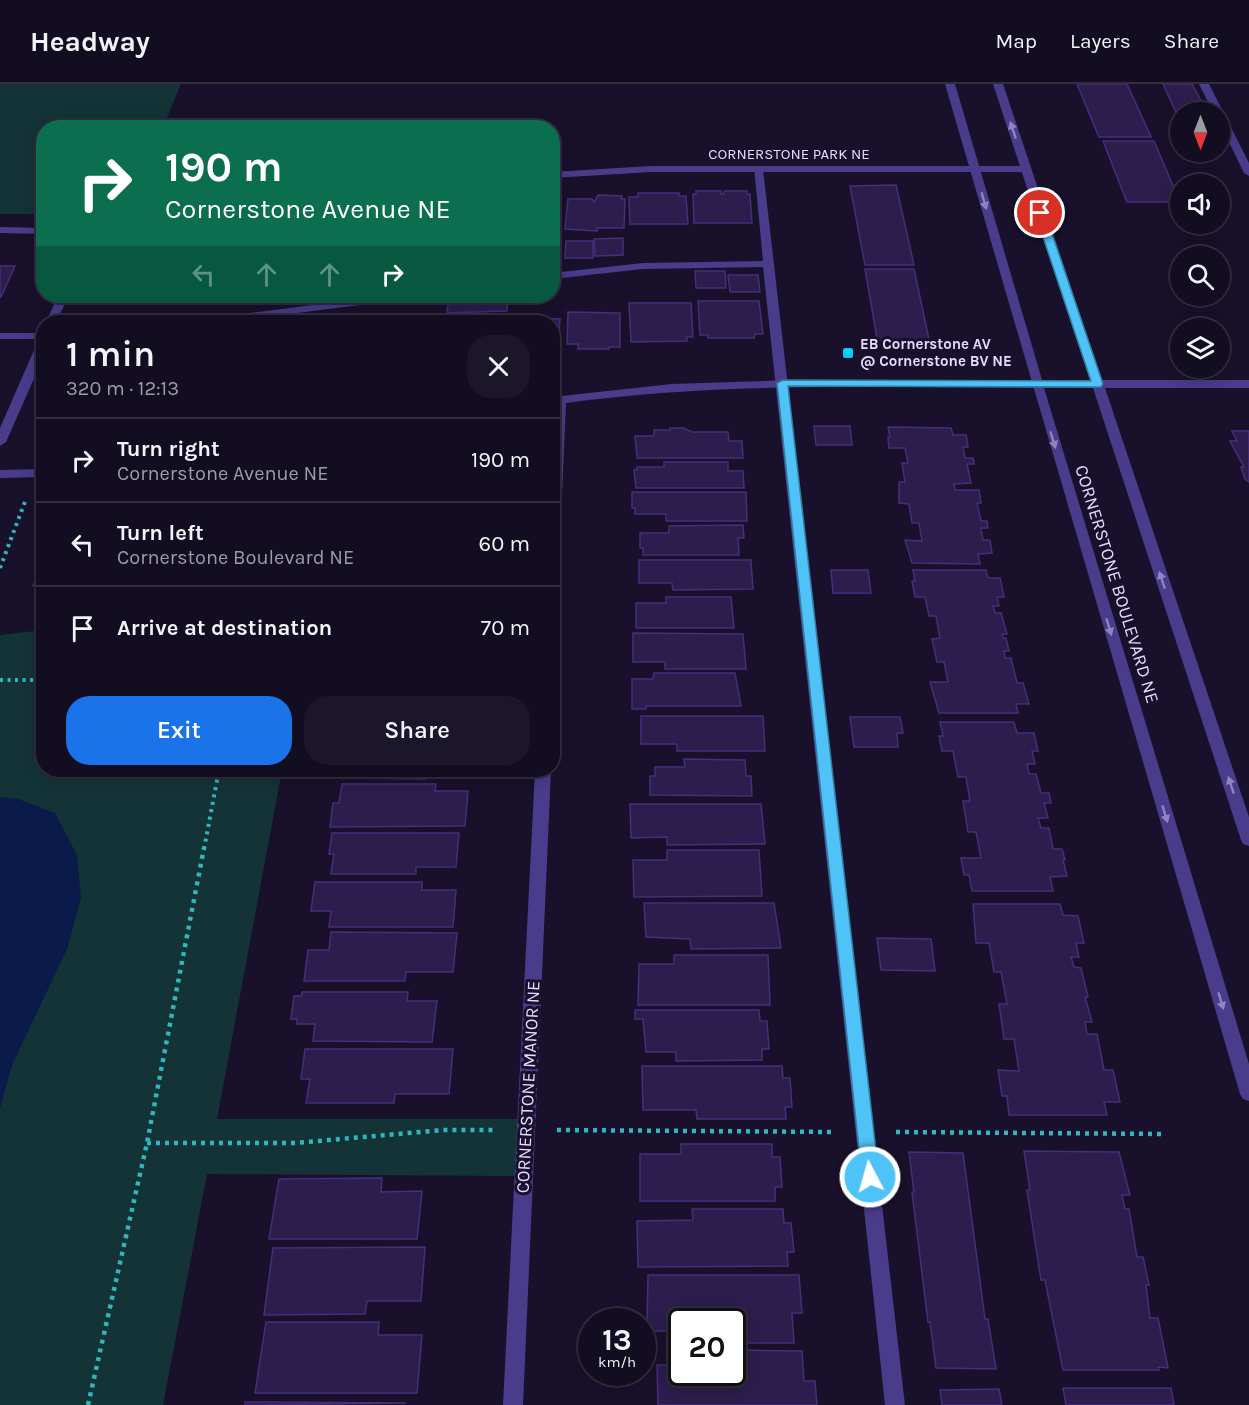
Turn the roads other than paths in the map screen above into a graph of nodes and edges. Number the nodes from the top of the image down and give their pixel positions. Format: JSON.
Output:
{"nodes":[{"id":1,"x":950,"y":84,"type":"edge"},
{"id":2,"x":998,"y":84,"type":"edge"},
{"id":3,"x":1204,"y":84,"type":"edge"},
{"id":4,"x":1213,"y":102,"type":"edge"},
{"id":5,"x":1230,"y":136,"type":"edge"},
{"id":6,"x":758,"y":169,"type":"junction"},
{"id":7,"x":974,"y":169,"type":"junction"},
{"id":8,"x":1026,"y":169,"type":"junction"},
{"id":9,"x":1249,"y":173,"type":"edge"},
{"id":10,"x":560,"y":175,"type":"edge"},
{"id":11,"x":0,"y":230,"type":"edge"},
{"id":12,"x":36,"y":231,"type":"edge"},
{"id":13,"x":769,"y":264,"type":"junction"},
{"id":14,"x":560,"y":275,"type":"edge"},
{"id":15,"x":351,"y":303,"type":"edge"},
{"id":16,"x":258,"y":315,"type":"edge"},
{"id":17,"x":0,"y":336,"type":"edge"},
{"id":18,"x":36,"y":336,"type":"edge"},
{"id":19,"x":36,"y":359,"type":"edge"},
{"id":20,"x":783,"y":383,"type":"junction"},
{"id":21,"x":1037,"y":384,"type":"junction"},
{"id":22,"x":1097,"y":384,"type":"junction"},
{"id":23,"x":1249,"y":384,"type":"edge"},
{"id":24,"x":560,"y":400,"type":"edge"},
{"id":25,"x":0,"y":442,"type":"edge"},
{"id":26,"x":36,"y":473,"type":"edge"},
{"id":27,"x":0,"y":474,"type":"edge"},
{"id":28,"x":543,"y":777,"type":"edge"},
{"id":29,"x":1249,"y":840,"type":"edge"},
{"id":30,"x":1249,"y":1094,"type":"edge"},
{"id":31,"x":513,"y":1405,"type":"edge"},
{"id":32,"x":895,"y":1405,"type":"edge"}],
"edges":[{"from":1,"to":7,"type":"street","name":"CORNERSTONE BOULEVARD NE"},
{"from":8,"to":2,"type":"street","one_way":true},
{"from":3,"to":4,"type":"street"},
{"from":5,"to":9,"type":"street"},
{"from":6,"to":7,"type":"street","name":"CORNERSTONE PARK NE"},
{"from":6,"to":10,"type":"street","name":"CORNERSTONE PARK NE"},
{"from":6,"to":13,"type":"street"},
{"from":7,"to":8,"type":"street","name":"CORNERSTONE PARK NE"},
{"from":7,"to":21,"type":"street","name":"CORNERSTONE BOULEVARD NE","one_way":true},
{"from":8,"to":22,"type":"street"},
{"from":11,"to":12,"type":"street"},
{"from":13,"to":14,"type":"street"},
{"from":13,"to":20,"type":"street"},
{"from":15,"to":16,"type":"street"},
{"from":17,"to":18,"type":"street"},
{"from":19,"to":25,"type":"street"},
{"from":20,"to":21,"type":"street"},
{"from":20,"to":24,"type":"street"},
{"from":20,"to":32,"type":"street"},
{"from":21,"to":22,"type":"street"},
{"from":21,"to":30,"type":"street","name":"CORNERSTONE BOULEVARD NE","one_way":true},
{"from":22,"to":23,"type":"street"},
{"from":29,"to":22,"type":"street","one_way":true},
{"from":26,"to":27,"type":"street"},
{"from":28,"to":31,"type":"street","name":"CORNERSTONE MANOR NE"}]}
